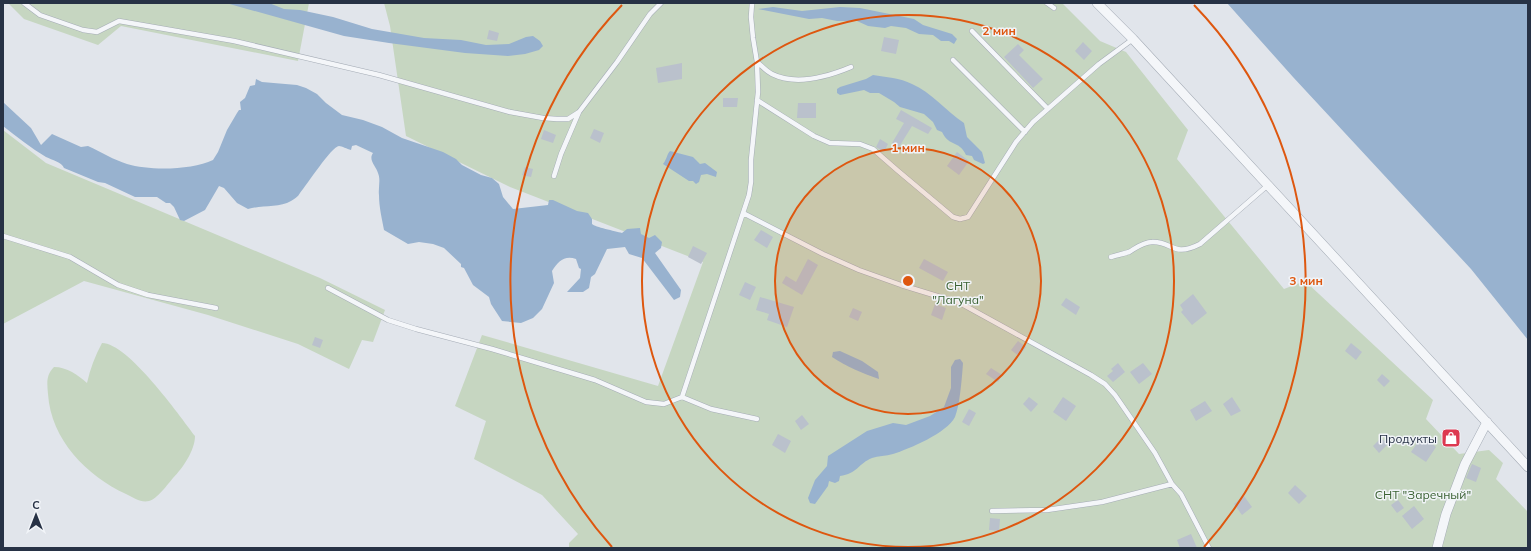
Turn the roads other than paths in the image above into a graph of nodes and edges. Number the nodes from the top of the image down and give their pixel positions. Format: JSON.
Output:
{"nodes":[{"id":1,"x":24,"y":3,"type":"edge"},
{"id":2,"x":661,"y":3,"type":"edge"},
{"id":3,"x":752,"y":3,"type":"edge"},
{"id":4,"x":1047,"y":3,"type":"edge"},
{"id":5,"x":1097,"y":3,"type":"edge"},
{"id":6,"x":1054,"y":8,"type":"dead end"},
{"id":7,"x":972,"y":31,"type":"dead end"},
{"id":8,"x":1133,"y":39,"type":"junction"},
{"id":9,"x":953,"y":60,"type":"dead end"},
{"id":10,"x":757,"y":62,"type":"junction"},
{"id":11,"x":851,"y":67,"type":"dead end"},
{"id":12,"x":757,"y":100,"type":"junction"},
{"id":13,"x":1048,"y":109,"type":"junction"},
{"id":14,"x":579,"y":112,"type":"junction"},
{"id":15,"x":1025,"y":132,"type":"junction"},
{"id":16,"x":554,"y":176,"type":"dead end"},
{"id":17,"x":1268,"y":185,"type":"junction"},
{"id":18,"x":743,"y":213,"type":"junction"},
{"id":19,"x":3,"y":236,"type":"edge"},
{"id":20,"x":1111,"y":257,"type":"dead end"},
{"id":21,"x":328,"y":288,"type":"dead end"},
{"id":22,"x":216,"y":308,"type":"dead end"},
{"id":23,"x":682,"y":397,"type":"junction"},
{"id":24,"x":757,"y":419,"type":"dead end"},
{"id":25,"x":1487,"y":422,"type":"junction"},
{"id":26,"x":1528,"y":466,"type":"edge"},
{"id":27,"x":1172,"y":484,"type":"junction"},
{"id":28,"x":992,"y":511,"type":"dead end"},
{"id":29,"x":1209,"y":548,"type":"edge"},
{"id":30,"x":1437,"y":548,"type":"edge"}],
"edges":[{"from":1,"to":14,"type":"lane"},
{"from":2,"to":14,"type":"lane"},
{"from":3,"to":10,"type":"lane"},
{"from":4,"to":6,"type":"lane"},
{"from":5,"to":8,"type":"street"},
{"from":7,"to":13,"type":"lane"},
{"from":8,"to":13,"type":"lane"},
{"from":8,"to":17,"type":"street"},
{"from":9,"to":15,"type":"lane"},
{"from":10,"to":11,"type":"lane"},
{"from":10,"to":12,"type":"lane"},
{"from":12,"to":15,"type":"lane"},
{"from":12,"to":18,"type":"lane"},
{"from":13,"to":15,"type":"lane"},
{"from":14,"to":16,"type":"lane"},
{"from":17,"to":20,"type":"lane"},
{"from":17,"to":25,"type":"street"},
{"from":18,"to":23,"type":"lane"},
{"from":18,"to":27,"type":"lane"},
{"from":19,"to":22,"type":"lane"},
{"from":21,"to":23,"type":"lane"},
{"from":23,"to":24,"type":"lane"},
{"from":25,"to":26,"type":"street"},
{"from":25,"to":30,"type":"street"},
{"from":27,"to":28,"type":"lane"},
{"from":27,"to":29,"type":"lane"}]}
